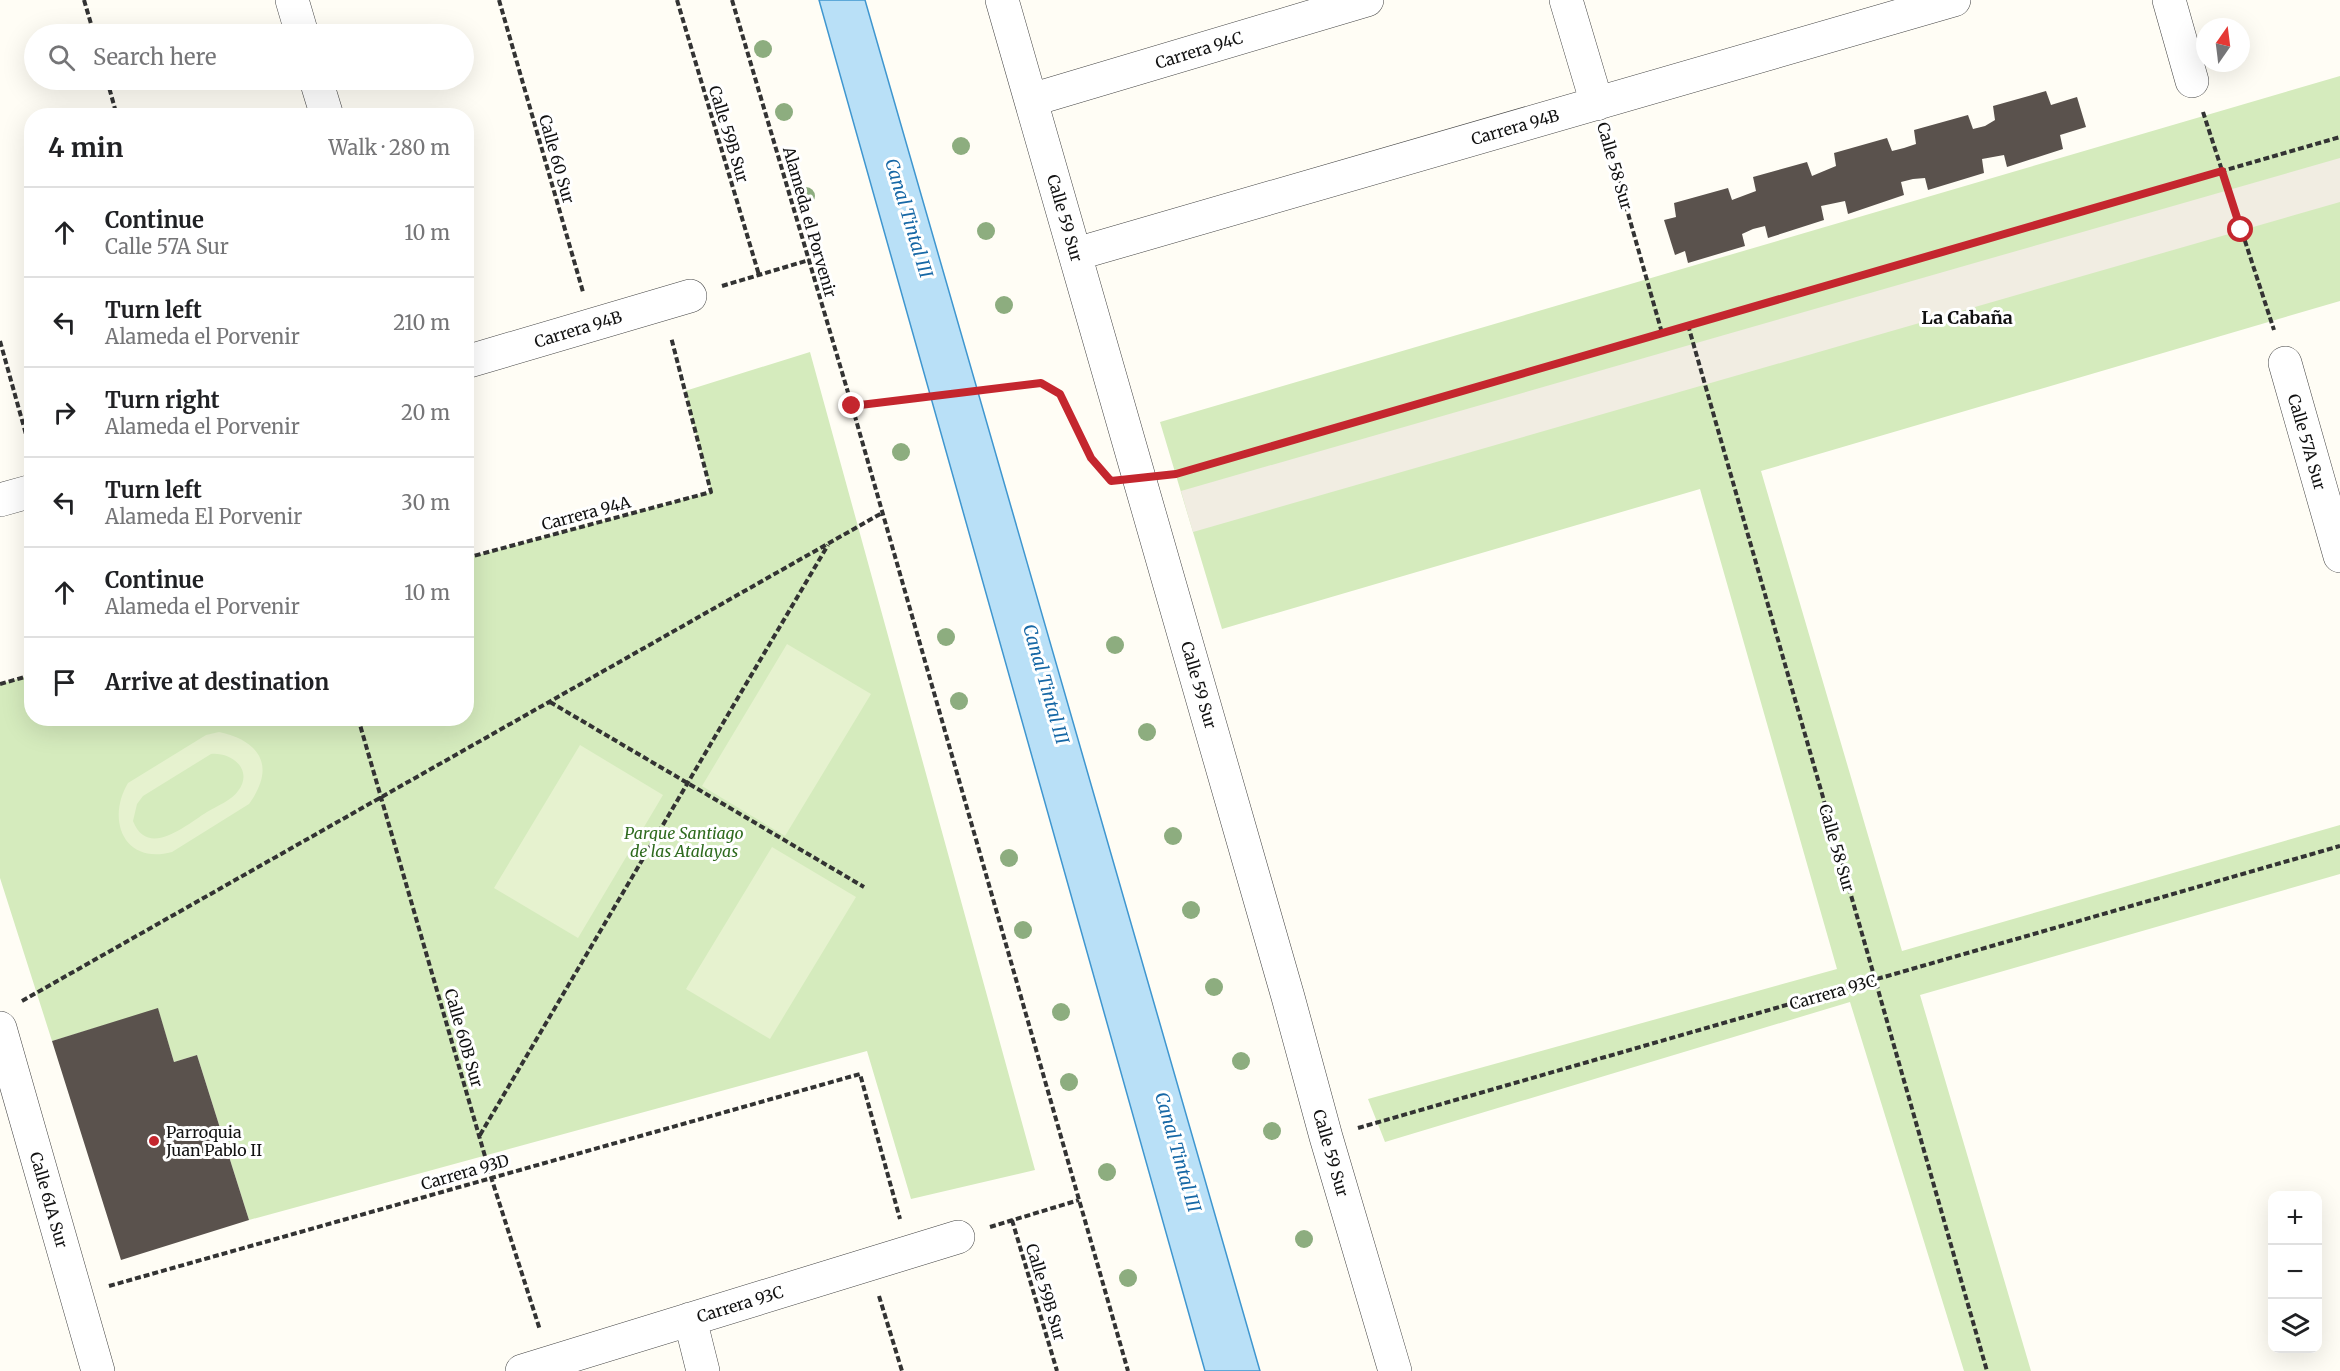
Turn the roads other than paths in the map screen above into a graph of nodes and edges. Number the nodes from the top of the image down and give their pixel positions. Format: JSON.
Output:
{"nodes":[{"id":1,"x":292,"y":0,"type":"edge"},
{"id":2,"x":1002,"y":0,"type":"edge"},
{"id":3,"x":1367,"y":0,"type":"edge"},
{"id":4,"x":1566,"y":0,"type":"edge"},
{"id":5,"x":1954,"y":0,"type":"edge"},
{"id":6,"x":2169,"y":0,"type":"edge"},
{"id":7,"x":299,"y":24,"type":"edge"},
{"id":8,"x":2192,"y":81,"type":"road end"},
{"id":9,"x":319,"y":90,"type":"edge"},
{"id":10,"x":1031,"y":100,"type":"junction"},
{"id":11,"x":1597,"y":104,"type":"junction"},
{"id":12,"x":325,"y":108,"type":"edge"},
{"id":13,"x":1076,"y":254,"type":"junction"},
{"id":14,"x":676,"y":300,"type":"road end"},
{"id":15,"x":474,"y":360,"type":"edge"},
{"id":16,"x":2284,"y":363,"type":"dead end"},
{"id":17,"x":24,"y":493,"type":"edge"},
{"id":18,"x":0,"y":500,"type":"edge"},
{"id":19,"x":2340,"y":556,"type":"edge"},
{"id":20,"x":0,"y":1028,"type":"edge"},
{"id":21,"x":958,"y":1237,"type":"road end"},
{"id":22,"x":690,"y":1319,"type":"junction"},
{"id":23,"x":536,"y":1367,"type":"edge"},
{"id":24,"x":98,"y":1371,"type":"edge"},
{"id":25,"x":703,"y":1371,"type":"edge"},
{"id":26,"x":1395,"y":1371,"type":"edge"}],
"edges":[{"from":1,"to":7,"type":"street"},
{"from":2,"to":10,"type":"street","name":"Calle 59 Sur"},
{"from":3,"to":10,"type":"street","name":"Carrera 94C"},
{"from":4,"to":11,"type":"street","name":"Calle 58 Sur"},
{"from":5,"to":11,"type":"street","name":"Carrera 94B"},
{"from":6,"to":8,"type":"street"},
{"from":9,"to":12,"type":"street"},
{"from":10,"to":13,"type":"street","name":"Calle 59 Sur"},
{"from":11,"to":13,"type":"street","name":"Carrera 94B"},
{"from":13,"to":26,"type":"street","name":"Calle 59 Sur"},
{"from":14,"to":15,"type":"street","name":"Carrera 94B"},
{"from":16,"to":19,"type":"street","name":"Calle 57A Sur"},
{"from":17,"to":18,"type":"street"},
{"from":20,"to":24,"type":"street","name":"Calle 61A Sur"},
{"from":21,"to":22,"type":"street","name":"Carrera 93C"},
{"from":22,"to":23,"type":"street","name":"Carrera 93C"},
{"from":22,"to":25,"type":"street"}]}
